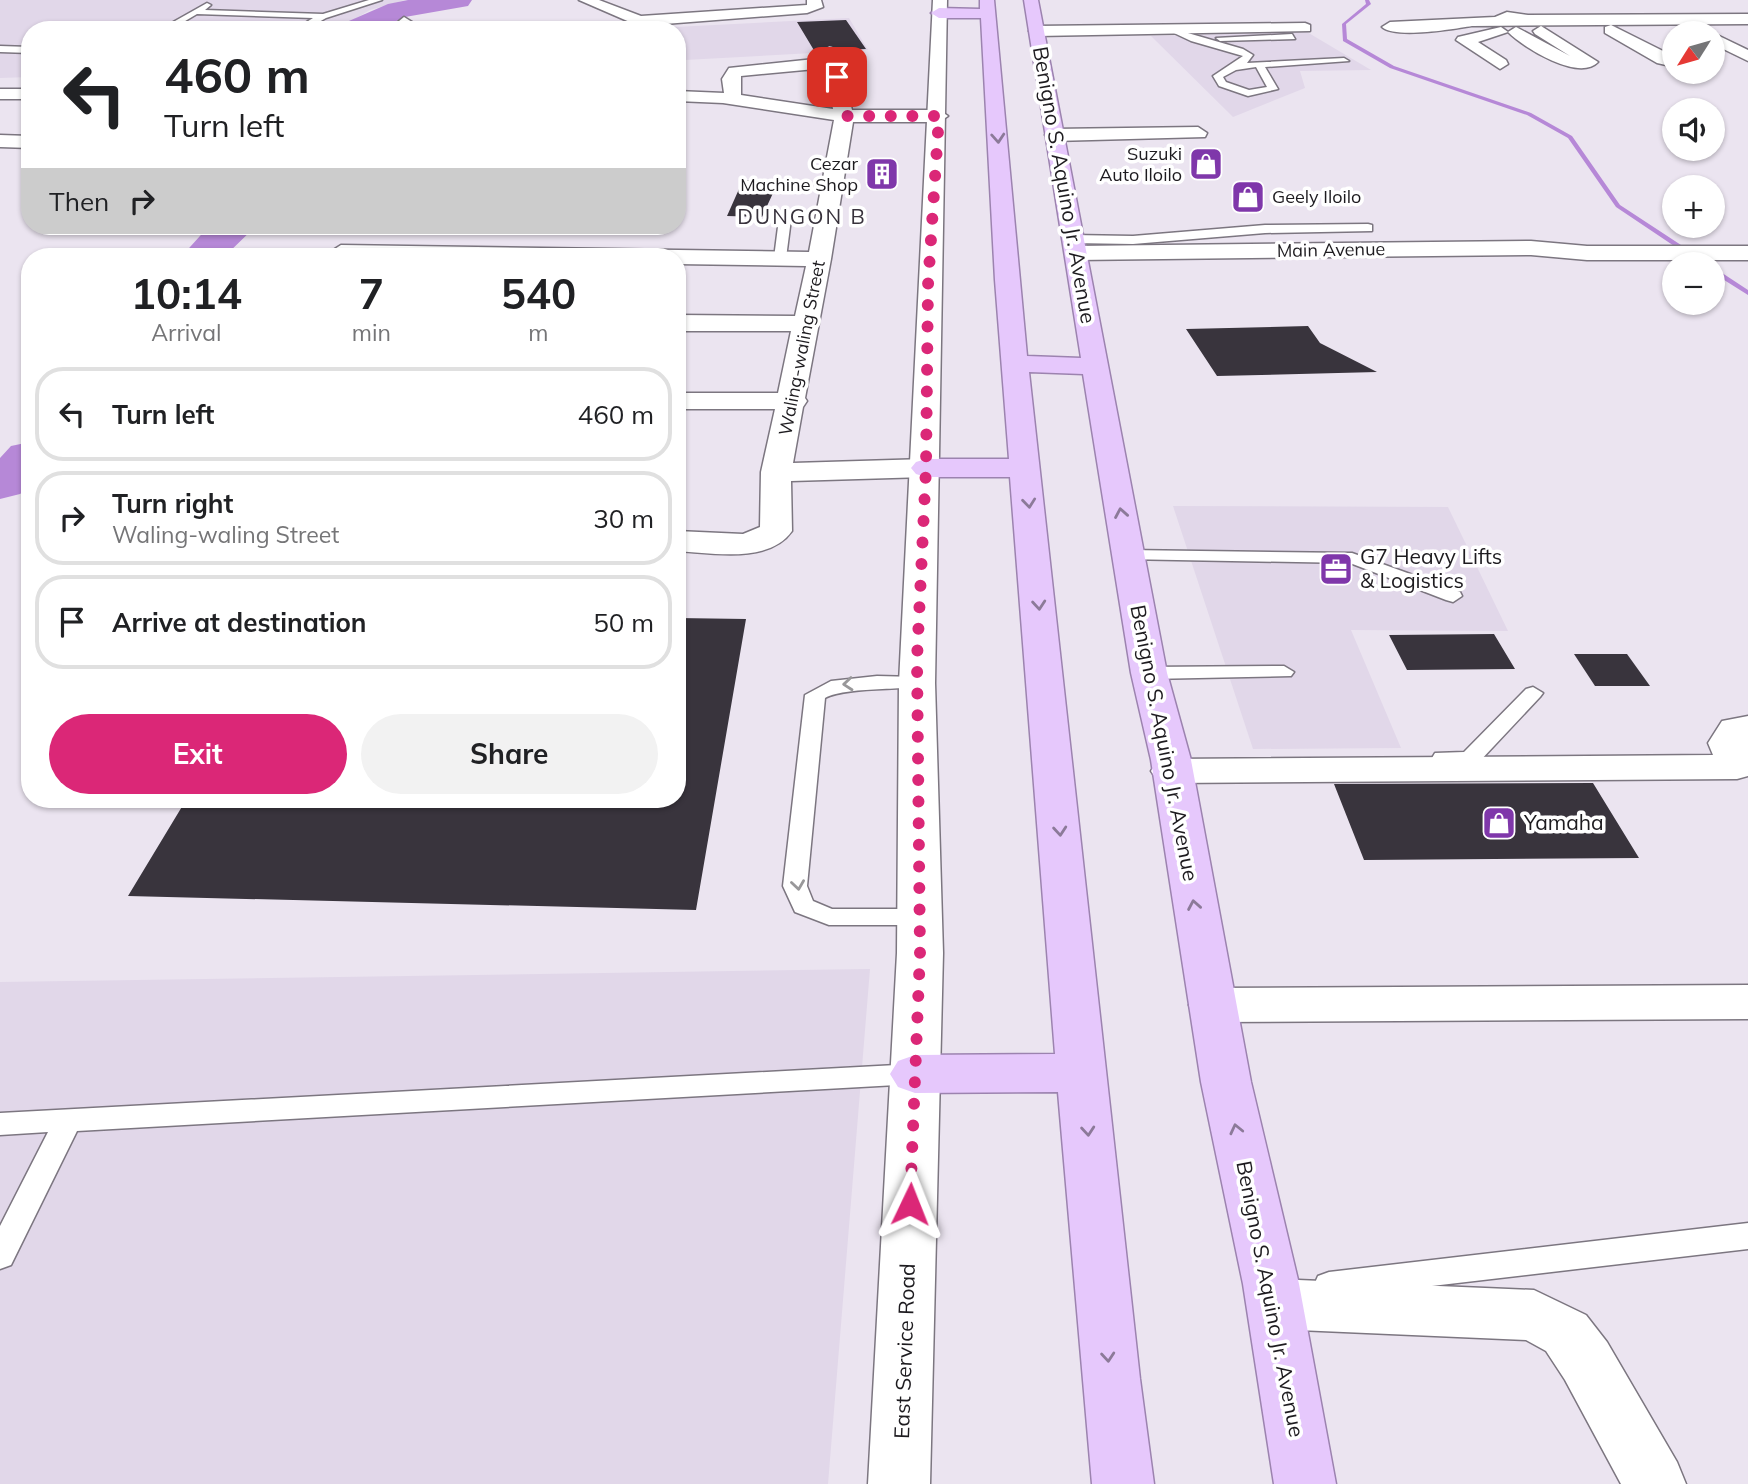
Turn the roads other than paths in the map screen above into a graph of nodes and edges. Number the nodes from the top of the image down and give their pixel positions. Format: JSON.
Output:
{"nodes":[{"id":1,"x":193,"y":0,"type":"edge"},
{"id":2,"x":378,"y":0,"type":"edge"},
{"id":3,"x":586,"y":0,"type":"edge"},
{"id":4,"x":814,"y":0,"type":"edge"},
{"id":5,"x":940,"y":7,"type":"edge"},
{"id":6,"x":986,"y":7,"type":"edge"},
{"id":7,"x":198,"y":12,"type":"junction"},
{"id":8,"x":1267,"y":14,"type":"dead end"},
{"id":9,"x":1034,"y":15,"type":"edge"},
{"id":10,"x":323,"y":16,"type":"junction"},
{"id":11,"x":1748,"y":19,"type":"edge"},
{"id":12,"x":180,"y":21,"type":"edge"},
{"id":13,"x":314,"y":21,"type":"edge"},
{"id":14,"x":631,"y":21,"type":"edge"},
{"id":15,"x":682,"y":21,"type":"edge"},
{"id":16,"x":1522,"y":26,"type":"junction"},
{"id":17,"x":1390,"y":27,"type":"dead end"},
{"id":18,"x":1748,"y":29,"type":"edge"},
{"id":19,"x":1611,"y":30,"type":"junction"},
{"id":20,"x":1638,"y":30,"type":"junction"},
{"id":21,"x":1662,"y":30,"type":"edge"},
{"id":22,"x":1726,"y":33,"type":"edge"},
{"id":23,"x":1296,"y":34,"type":"junction"},
{"id":24,"x":1183,"y":35,"type":"junction"},
{"id":25,"x":1726,"y":37,"type":"edge"},
{"id":26,"x":1726,"y":40,"type":"edge"},
{"id":27,"x":1662,"y":43,"type":"edge"},
{"id":28,"x":1748,"y":43,"type":"edge"},
{"id":29,"x":1223,"y":46,"type":"junction"},
{"id":30,"x":0,"y":49,"type":"edge"},
{"id":31,"x":21,"y":50,"type":"edge"},
{"id":32,"x":1321,"y":53,"type":"dead end"},
{"id":33,"x":1249,"y":55,"type":"junction"},
{"id":34,"x":1748,"y":56,"type":"edge"},
{"id":35,"x":1662,"y":58,"type":"edge"},
{"id":36,"x":1344,"y":61,"type":"dead end"},
{"id":37,"x":1259,"y":64,"type":"junction"},
{"id":38,"x":1500,"y":64,"type":"dead end"},
{"id":39,"x":1236,"y":67,"type":"junction"},
{"id":40,"x":0,"y":94,"type":"edge"},
{"id":41,"x":21,"y":94,"type":"edge"},
{"id":42,"x":686,"y":97,"type":"edge"},
{"id":43,"x":733,"y":100,"type":"junction"},
{"id":44,"x":1044,"y":111,"type":"junction"},
{"id":45,"x":844,"y":116,"type":"junction"},
{"id":46,"x":939,"y":116,"type":"junction"},
{"id":47,"x":1198,"y":133,"type":"dead end"},
{"id":48,"x":0,"y":141,"type":"edge"},
{"id":49,"x":21,"y":142,"type":"edge"},
{"id":50,"x":785,"y":219,"type":"dead end"},
{"id":51,"x":1368,"y":228,"type":"dead end"},
{"id":52,"x":411,"y":248,"type":"edge"},
{"id":53,"x":653,"y":248,"type":"edge"},
{"id":54,"x":686,"y":251,"type":"edge"},
{"id":55,"x":1075,"y":252,"type":"junction"},
{"id":56,"x":1745,"y":253,"type":"edge"},
{"id":57,"x":780,"y":258,"type":"junction"},
{"id":58,"x":820,"y":259,"type":"junction"},
{"id":59,"x":686,"y":323,"type":"edge"},
{"id":60,"x":806,"y":324,"type":"junction"},
{"id":61,"x":1017,"y":364,"type":"junction"},
{"id":62,"x":1096,"y":366,"type":"junction"},
{"id":63,"x":686,"y":401,"type":"edge"},
{"id":64,"x":793,"y":401,"type":"junction"},
{"id":65,"x":779,"y":464,"type":"junction"},
{"id":66,"x":926,"y":468,"type":"junction"},
{"id":67,"x":1025,"y":468,"type":"junction"},
{"id":68,"x":686,"y":541,"type":"edge"},
{"id":69,"x":1128,"y":555,"type":"junction"},
{"id":70,"x":1453,"y":596,"type":"dead end"},
{"id":71,"x":1284,"y":672,"type":"dead end"},
{"id":72,"x":1149,"y":673,"type":"junction"},
{"id":73,"x":917,"y":683,"type":"junction"},
{"id":74,"x":1533,"y":693,"type":"dead end"},
{"id":75,"x":1748,"y":727,"type":"edge"},
{"id":76,"x":1171,"y":765,"type":"junction"},
{"id":77,"x":1742,"y":772,"type":"edge"},
{"id":78,"x":919,"y":917,"type":"junction"},
{"id":79,"x":1748,"y":1002,"type":"edge"},
{"id":80,"x":1212,"y":1005,"type":"junction"},
{"id":81,"x":1083,"y":1073,"type":"junction"},
{"id":82,"x":915,"y":1074,"type":"junction"},
{"id":83,"x":69,"y":1118,"type":"junction"},
{"id":84,"x":0,"y":1124,"type":"edge"},
{"id":85,"x":1748,"y":1236,"type":"edge"},
{"id":86,"x":0,"y":1256,"type":"edge"},
{"id":87,"x":1273,"y":1294,"type":"junction"},
{"id":88,"x":899,"y":1484,"type":"edge"},
{"id":89,"x":1123,"y":1484,"type":"edge"},
{"id":90,"x":1305,"y":1484,"type":"edge"},
{"id":91,"x":1655,"y":1484,"type":"edge"}],
"edges":[{"from":1,"to":7,"type":"lane"},
{"from":2,"to":10,"type":"lane"},
{"from":3,"to":14,"type":"street"},
{"from":4,"to":15,"type":"street"},
{"from":5,"to":6,"type":"highway"},
{"from":5,"to":46,"type":"street","name":"East Service Road"},
{"from":6,"to":61,"type":"highway","one_way":true},
{"from":7,"to":10,"type":"lane"},
{"from":7,"to":12,"type":"lane"},
{"from":8,"to":23,"type":"street"},
{"from":9,"to":24,"type":"street"},
{"from":9,"to":44,"type":"highway","name":"Benigno S. Aquino Jr. Avenue"},
{"from":10,"to":13,"type":"lane"},
{"from":11,"to":16,"type":"street"},
{"from":16,"to":17,"type":"street"},
{"from":16,"to":19,"type":"street"},
{"from":16,"to":38,"type":"street"},
{"from":18,"to":22,"type":"street"},
{"from":19,"to":20,"type":"street"},
{"from":19,"to":35,"type":"street"},
{"from":20,"to":21,"type":"street"},
{"from":20,"to":27,"type":"street"},
{"from":23,"to":24,"type":"street"},
{"from":23,"to":29,"type":"lane"},
{"from":24,"to":29,"type":"lane"},
{"from":25,"to":28,"type":"street"},
{"from":26,"to":34,"type":"street"},
{"from":29,"to":33,"type":"lane"},
{"from":30,"to":31,"type":"lane"},
{"from":32,"to":33,"type":"lane"},
{"from":33,"to":39,"type":"lane"},
{"from":36,"to":37,"type":"lane"},
{"from":37,"to":39,"type":"lane"},
{"from":37,"to":39,"type":"lane"},
{"from":40,"to":41,"type":"street"},
{"from":42,"to":43,"type":"street"},
{"from":43,"to":45,"type":"street"},
{"from":43,"to":45,"type":"street","name":"Waling-waling Street"},
{"from":44,"to":47,"type":"street"},
{"from":44,"to":55,"type":"highway","name":"Benigno S. Aquino Jr. Avenue"},
{"from":45,"to":46,"type":"street"},
{"from":45,"to":58,"type":"street","name":"Waling-waling Street"},
{"from":46,"to":66,"type":"street","name":"East Service Road"},
{"from":48,"to":49,"type":"street"},
{"from":50,"to":57,"type":"lane"},
{"from":51,"to":55,"type":"lane"},
{"from":52,"to":53,"type":"street"},
{"from":54,"to":57,"type":"street"},
{"from":55,"to":56,"type":"street","name":"Main Avenue"},
{"from":55,"to":62,"type":"highway","name":"Benigno S. Aquino Jr. Avenue"},
{"from":57,"to":58,"type":"street"},
{"from":58,"to":60,"type":"street","name":"Waling-waling Street"},
{"from":59,"to":60,"type":"street"},
{"from":60,"to":64,"type":"street","name":"Waling-waling Street"},
{"from":61,"to":62,"type":"highway"},
{"from":61,"to":67,"type":"highway"},
{"from":69,"to":62,"type":"highway","name":"Benigno S. Aquino Jr. Avenue","one_way":true},
{"from":63,"to":64,"type":"street"},
{"from":64,"to":65,"type":"street","name":"Waling-waling Street"},
{"from":65,"to":66,"type":"street"},
{"from":65,"to":68,"type":"street","name":"Waling-waling Street"},
{"from":66,"to":67,"type":"highway"},
{"from":66,"to":73,"type":"street","name":"East Service Road"},
{"from":67,"to":81,"type":"highway","one_way":true},
{"from":69,"to":70,"type":"lane"},
{"from":69,"to":72,"type":"highway","name":"Benigno S. Aquino Jr. Avenue"},
{"from":71,"to":72,"type":"lane"},
{"from":72,"to":76,"type":"highway","name":"Benigno S. Aquino Jr. Avenue"},
{"from":73,"to":78,"type":"street","name":"East Service Road"},
{"from":73,"to":78,"type":"lane","one_way":true},
{"from":74,"to":76,"type":"lane"},
{"from":75,"to":77,"type":"street"},
{"from":76,"to":77,"type":"street"},
{"from":80,"to":76,"type":"highway","name":"Benigno S. Aquino Jr. Avenue","one_way":true},
{"from":78,"to":82,"type":"street","name":"East Service Road"},
{"from":79,"to":80,"type":"street"},
{"from":87,"to":80,"type":"highway","name":"Benigno S. Aquino Jr. Avenue","one_way":true},
{"from":81,"to":82,"type":"highway"},
{"from":81,"to":89,"type":"highway","one_way":true},
{"from":82,"to":83,"type":"lane"},
{"from":82,"to":88,"type":"street","name":"East Service Road"},
{"from":83,"to":84,"type":"lane"},
{"from":83,"to":86,"type":"lane"},
{"from":85,"to":87,"type":"lane"},
{"from":87,"to":90,"type":"highway","name":"Benigno S. Aquino Jr. Avenue"},
{"from":87,"to":91,"type":"street"}]}
